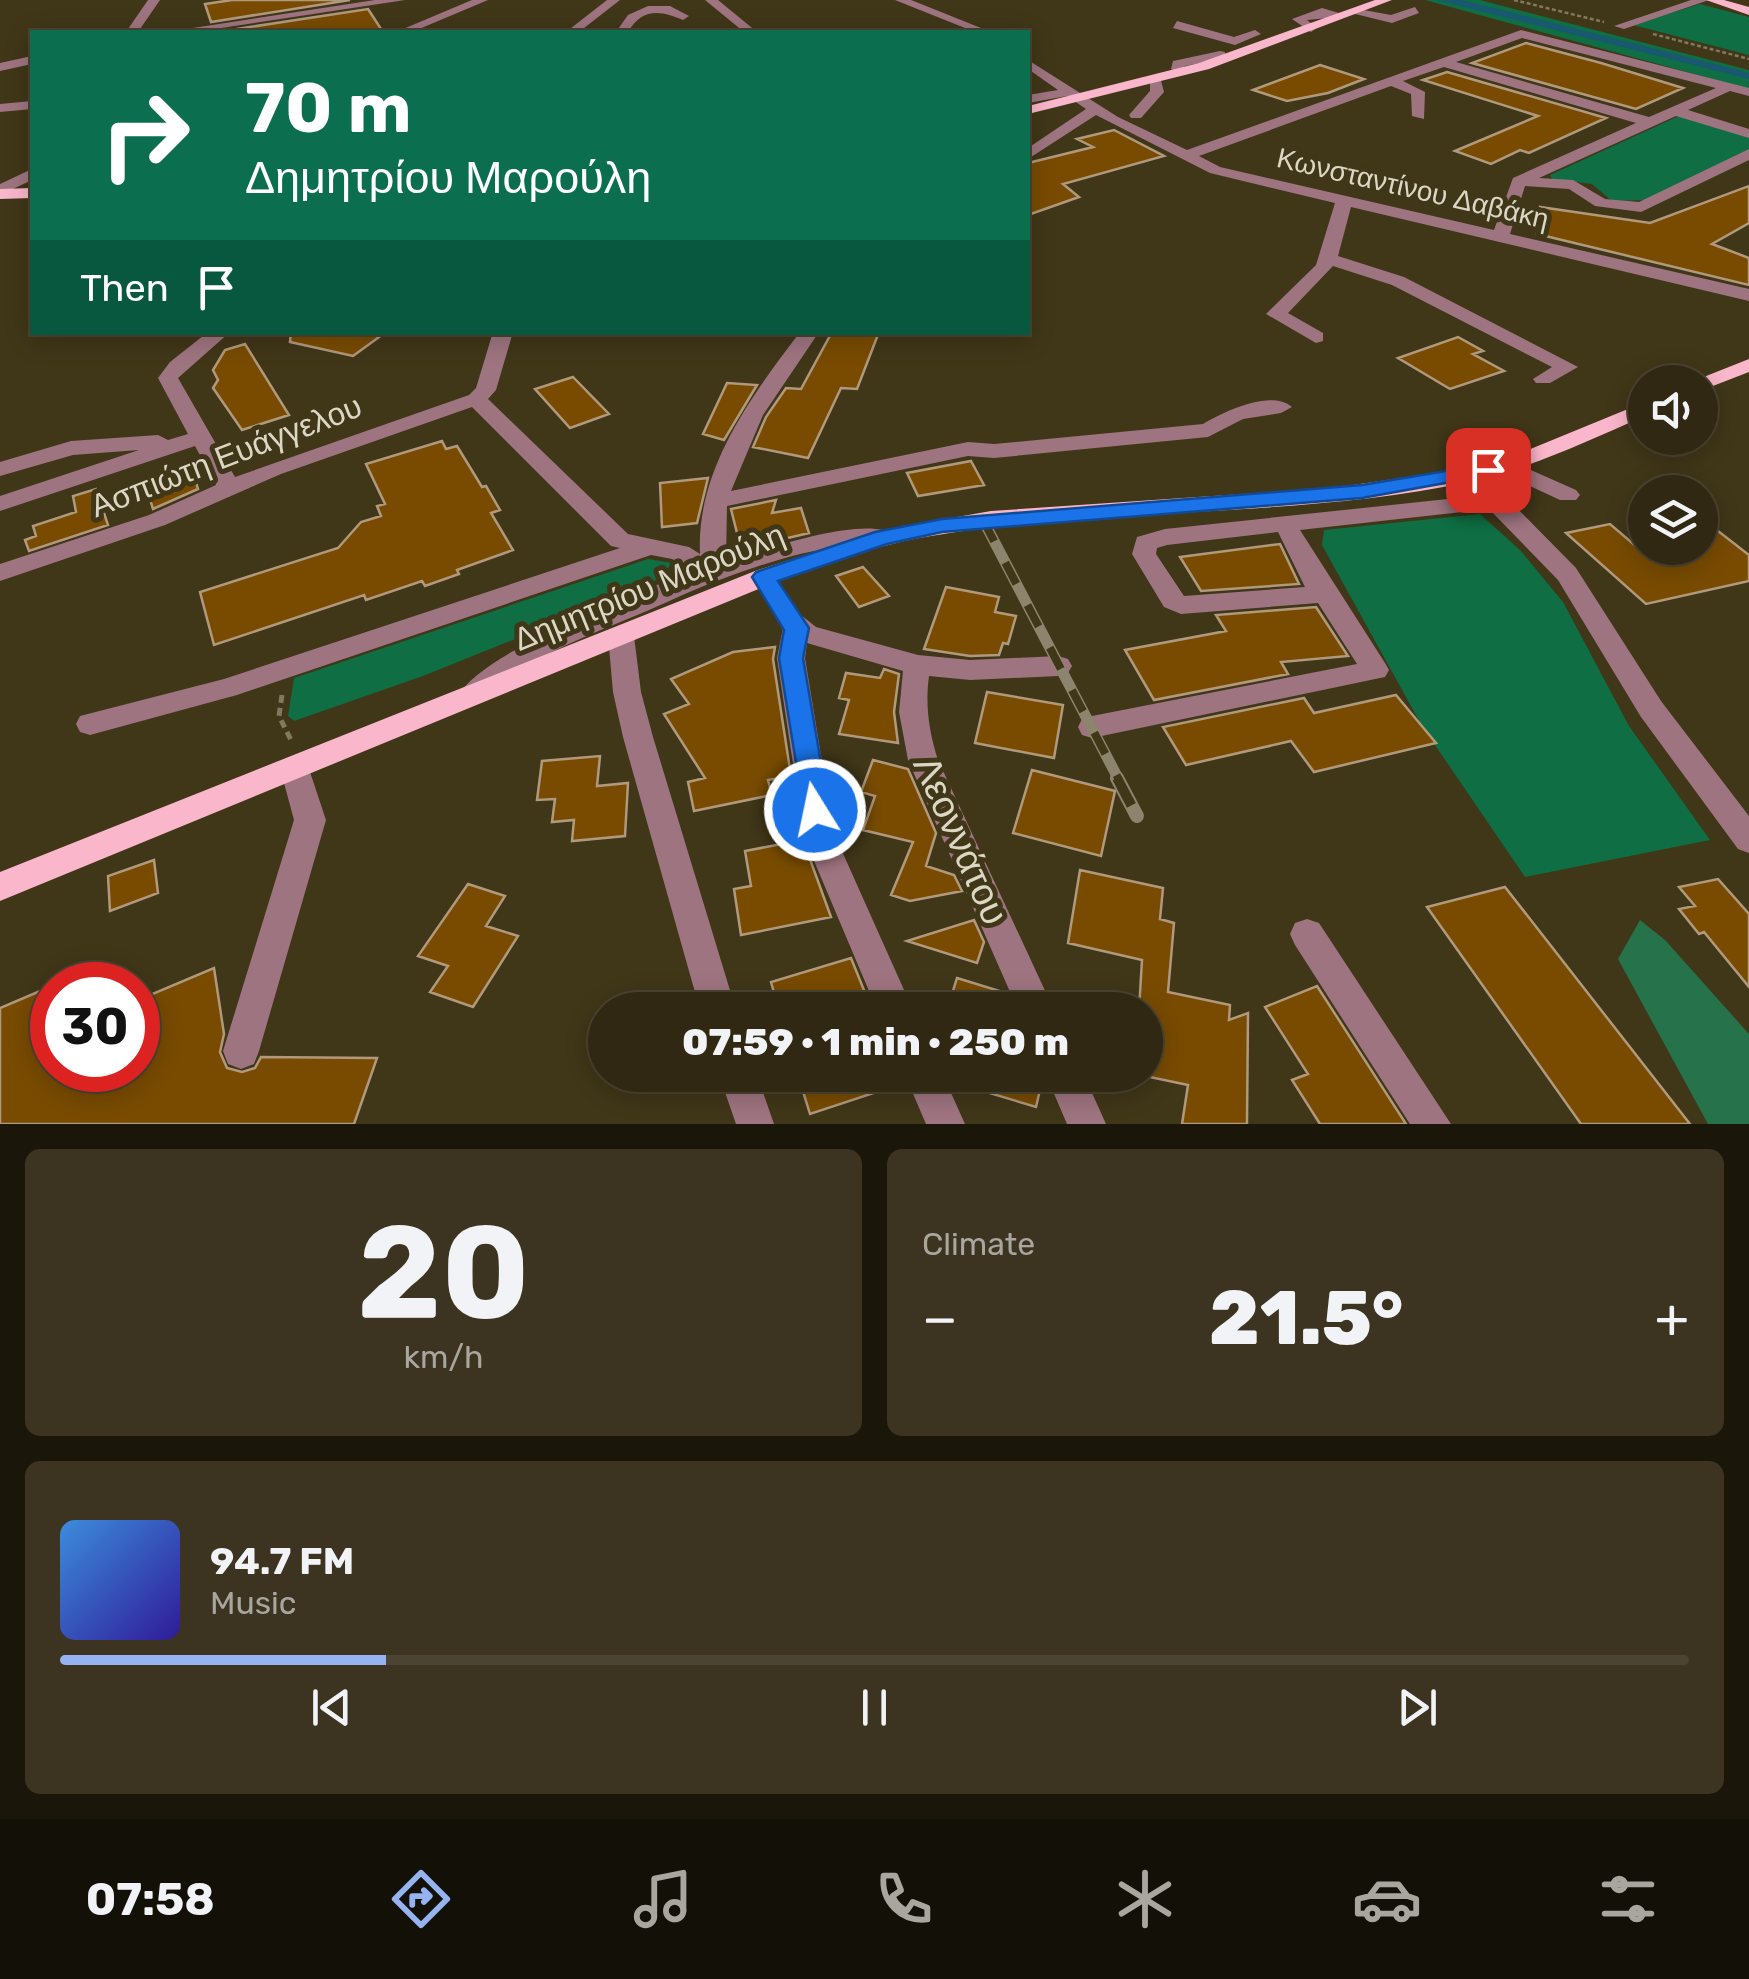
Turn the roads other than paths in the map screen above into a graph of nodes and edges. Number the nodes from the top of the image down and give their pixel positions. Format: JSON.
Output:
{"nodes":[{"id":1,"x":154,"y":0,"type":"edge"},
{"id":2,"x":399,"y":0,"type":"edge"},
{"id":3,"x":482,"y":0,"type":"edge"},
{"id":4,"x":614,"y":0,"type":"edge"},
{"id":5,"x":711,"y":0,"type":"edge"},
{"id":6,"x":901,"y":0,"type":"edge"},
{"id":7,"x":1703,"y":0,"type":"edge"},
{"id":8,"x":1712,"y":0,"type":"edge"},
{"id":9,"x":1380,"y":2,"type":"edge"},
{"id":10,"x":414,"y":6,"type":"edge"},
{"id":11,"x":1351,"y":9,"type":"edge"},
{"id":12,"x":1414,"y":11,"type":"junction"},
{"id":13,"x":1749,"y":12,"type":"edge"},
{"id":14,"x":683,"y":16,"type":"dead end"},
{"id":15,"x":1431,"y":16,"type":"dead end"},
{"id":16,"x":440,"y":18,"type":"junction"},
{"id":17,"x":1177,"y":24,"type":"dead end"},
{"id":18,"x":1620,"y":26,"type":"dead end"},
{"id":19,"x":133,"y":30,"type":"edge"},
{"id":20,"x":187,"y":30,"type":"edge"},
{"id":21,"x":407,"y":30,"type":"edge"},
{"id":22,"x":575,"y":30,"type":"edge"},
{"id":23,"x":623,"y":30,"type":"edge"},
{"id":24,"x":748,"y":30,"type":"edge"},
{"id":25,"x":979,"y":30,"type":"edge"},
{"id":26,"x":1284,"y":38,"type":"junction"},
{"id":27,"x":1235,"y":41,"type":"junction"},
{"id":28,"x":1249,"y":51,"type":"junction"},
{"id":29,"x":1220,"y":55,"type":"dead end"},
{"id":30,"x":30,"y":60,"type":"edge"},
{"id":31,"x":1442,"y":62,"type":"junction"},
{"id":32,"x":1030,"y":66,"type":"edge"},
{"id":33,"x":0,"y":67,"type":"edge"},
{"id":34,"x":1178,"y":69,"type":"dead end"},
{"id":35,"x":1155,"y":80,"type":"junction"},
{"id":36,"x":1390,"y":81,"type":"junction"},
{"id":37,"x":1728,"y":87,"type":"junction"},
{"id":38,"x":1030,"y":88,"type":"edge"},
{"id":39,"x":1749,"y":92,"type":"edge"},
{"id":40,"x":1078,"y":96,"type":"junction"},
{"id":41,"x":1030,"y":99,"type":"edge"},
{"id":42,"x":30,"y":105,"type":"edge"},
{"id":43,"x":0,"y":108,"type":"edge"},
{"id":44,"x":1030,"y":108,"type":"edge"},
{"id":45,"x":1675,"y":111,"type":"junction"},
{"id":46,"x":1136,"y":115,"type":"dead end"},
{"id":47,"x":1418,"y":116,"type":"dead end"},
{"id":48,"x":1649,"y":122,"type":"junction"},
{"id":49,"x":1749,"y":134,"type":"edge"},
{"id":50,"x":1030,"y":153,"type":"edge"},
{"id":51,"x":1749,"y":154,"type":"edge"},
{"id":52,"x":1184,"y":157,"type":"junction"},
{"id":53,"x":30,"y":175,"type":"edge"},
{"id":54,"x":1520,"y":181,"type":"junction"},
{"id":55,"x":0,"y":192,"type":"edge"},
{"id":56,"x":30,"y":194,"type":"edge"},
{"id":57,"x":1344,"y":199,"type":"junction"},
{"id":58,"x":1501,"y":236,"type":"junction"},
{"id":59,"x":1330,"y":260,"type":"junction"},
{"id":60,"x":1749,"y":295,"type":"edge"},
{"id":61,"x":216,"y":335,"type":"edge"},
{"id":62,"x":503,"y":335,"type":"edge"},
{"id":63,"x":808,"y":335,"type":"edge"},
{"id":64,"x":1316,"y":337,"type":"dead end"},
{"id":65,"x":1749,"y":365,"type":"edge"},
{"id":66,"x":1543,"y":378,"type":"dead end"},
{"id":67,"x":1718,"y":378,"type":"edge"},
{"id":68,"x":476,"y":399,"type":"junction"},
{"id":69,"x":1281,"y":407,"type":"dead end"},
{"id":70,"x":1628,"y":415,"type":"edge"},
{"id":71,"x":200,"y":437,"type":"junction"},
{"id":72,"x":172,"y":447,"type":"junction"},
{"id":73,"x":1504,"y":465,"type":"junction"},
{"id":74,"x":0,"y":469,"type":"edge"},
{"id":75,"x":1468,"y":474,"type":"junction"},
{"id":76,"x":230,"y":489,"type":"junction"},
{"id":77,"x":1568,"y":495,"type":"dead end"},
{"id":78,"x":1497,"y":501,"type":"junction"},
{"id":79,"x":714,"y":502,"type":"junction"},
{"id":80,"x":0,"y":504,"type":"edge"},
{"id":81,"x":1286,"y":526,"type":"junction"},
{"id":82,"x":882,"y":537,"type":"junction"},
{"id":83,"x":652,"y":546,"type":"junction"},
{"id":84,"x":714,"y":572,"type":"junction"},
{"id":85,"x":0,"y":573,"type":"edge"},
{"id":86,"x":764,"y":577,"type":"junction"},
{"id":87,"x":1320,"y":586,"type":"junction"},
{"id":88,"x":796,"y":628,"type":"junction"},
{"id":89,"x":621,"y":636,"type":"junction"},
{"id":90,"x":918,"y":665,"type":"junction"},
{"id":91,"x":1058,"y":666,"type":"dead end"},
{"id":92,"x":471,"y":697,"type":"junction"},
{"id":93,"x":90,"y":724,"type":"dead end"},
{"id":94,"x":1092,"y":727,"type":"dead end"},
{"id":95,"x":295,"y":768,"type":"junction"},
{"id":96,"x":1749,"y":840,"type":"edge"},
{"id":97,"x":0,"y":887,"type":"edge"},
{"id":98,"x":1307,"y":934,"type":"dead end"},
{"id":99,"x":713,"y":992,"type":"edge"},
{"id":100,"x":888,"y":992,"type":"edge"},
{"id":101,"x":1028,"y":992,"type":"edge"},
{"id":102,"x":241,"y":1051,"type":"dead end"},
{"id":103,"x":744,"y":1092,"type":"edge"},
{"id":104,"x":932,"y":1092,"type":"edge"},
{"id":105,"x":1073,"y":1092,"type":"edge"},
{"id":106,"x":755,"y":1124,"type":"edge"},
{"id":107,"x":946,"y":1124,"type":"edge"},
{"id":108,"x":1087,"y":1124,"type":"edge"},
{"id":109,"x":1432,"y":1124,"type":"edge"}],
"edges":[{"from":1,"to":19,"type":"street"},
{"from":2,"to":20,"type":"street"},
{"from":3,"to":16,"type":"street"},
{"from":4,"to":22,"type":"street"},
{"from":5,"to":24,"type":"street"},
{"from":6,"to":25,"type":"street"},
{"from":7,"to":18,"type":"street"},
{"from":8,"to":13,"type":"main road"},
{"from":9,"to":11,"type":"main road"},
{"from":9,"to":12,"type":"street"},
{"from":10,"to":16,"type":"street"},
{"from":11,"to":12,"type":"street"},
{"from":11,"to":26,"type":"main road"},
{"from":12,"to":15,"type":"street"},
{"from":14,"to":23,"type":"street"},
{"from":16,"to":21,"type":"street"},
{"from":17,"to":27,"type":"street"},
{"from":26,"to":27,"type":"street"},
{"from":26,"to":28,"type":"main road"},
{"from":27,"to":28,"type":"street"},
{"from":28,"to":35,"type":"main road"},
{"from":29,"to":34,"type":"street"},
{"from":30,"to":33,"type":"street"},
{"from":31,"to":36,"type":"street"},
{"from":31,"to":37,"type":"street"},
{"from":31,"to":48,"type":"street"},
{"from":32,"to":40,"type":"street"},
{"from":32,"to":40,"type":"street"},
{"from":35,"to":40,"type":"main road"},
{"from":35,"to":46,"type":"street"},
{"from":36,"to":47,"type":"street"},
{"from":36,"to":52,"type":"street"},
{"from":37,"to":39,"type":"street"},
{"from":37,"to":45,"type":"street"},
{"from":38,"to":40,"type":"street"},
{"from":40,"to":41,"type":"street"},
{"from":40,"to":44,"type":"main road"},
{"from":40,"to":50,"type":"street"},
{"from":40,"to":52,"type":"street","name":"Κωνσταντίνου Δαβάκη"},
{"from":42,"to":43,"type":"street"},
{"from":45,"to":48,"type":"street"},
{"from":45,"to":49,"type":"street"},
{"from":48,"to":54,"type":"street"},
{"from":51,"to":54,"type":"street"},
{"from":52,"to":57,"type":"street","name":"Κωνσταντίνου Δαβάκη"},
{"from":53,"to":55,"type":"street"},
{"from":54,"to":58,"type":"street"},
{"from":55,"to":56,"type":"main road"},
{"from":57,"to":58,"type":"street","name":"Κωνσταντίνου Δαβάκη"},
{"from":57,"to":59,"type":"street"},
{"from":58,"to":60,"type":"street","name":"Κωνσταντίνου Δαβάκη"},
{"from":59,"to":64,"type":"street"},
{"from":59,"to":66,"type":"street"},
{"from":61,"to":71,"type":"street"},
{"from":62,"to":68,"type":"street"},
{"from":63,"to":79,"type":"street"},
{"from":65,"to":67,"type":"main road"},
{"from":68,"to":76,"type":"street","name":"Ασπιώτη Ευάγγελου"},
{"from":68,"to":83,"type":"street"},
{"from":69,"to":79,"type":"street"},
{"from":70,"to":73,"type":"main road","name":"Δημητρίου Μαρούλη"},
{"from":71,"to":72,"type":"street"},
{"from":71,"to":76,"type":"street"},
{"from":72,"to":74,"type":"street"},
{"from":72,"to":80,"type":"street"},
{"from":73,"to":75,"type":"main road","name":"Δημητρίου Μαρούλη"},
{"from":73,"to":77,"type":"street"},
{"from":75,"to":78,"type":"street"},
{"from":75,"to":82,"type":"main road","name":"Δημητρίου Μαρούλη"},
{"from":76,"to":85,"type":"street","name":"Ασπιώτη Ευάγγελου"},
{"from":78,"to":81,"type":"street"},
{"from":78,"to":96,"type":"street"},
{"from":79,"to":84,"type":"street"},
{"from":81,"to":87,"type":"street"},
{"from":81,"to":87,"type":"street"},
{"from":82,"to":84,"type":"street"},
{"from":82,"to":86,"type":"main road","name":"Δημητρίου Μαρούλη"},
{"from":83,"to":84,"type":"street"},
{"from":83,"to":93,"type":"street"},
{"from":84,"to":92,"type":"street"},
{"from":86,"to":88,"type":"street"},
{"from":86,"to":89,"type":"main road","name":"Δημητρίου Μαρούλη"},
{"from":87,"to":94,"type":"street"},
{"from":88,"to":90,"type":"street"},
{"from":88,"to":100,"type":"street"},
{"from":89,"to":92,"type":"main road","name":"Δημητρίου Μαρούλη"},
{"from":89,"to":99,"type":"street"},
{"from":90,"to":91,"type":"street"},
{"from":90,"to":101,"type":"street","name":"Λεοννάτου"},
{"from":92,"to":95,"type":"main road","name":"Δημητρίου Μαρούλη"},
{"from":95,"to":97,"type":"main road","name":"Δημητρίου Μαρούλη"},
{"from":95,"to":102,"type":"street"},
{"from":98,"to":109,"type":"street"},
{"from":103,"to":106,"type":"street"},
{"from":104,"to":107,"type":"street"},
{"from":105,"to":108,"type":"street"}]}
